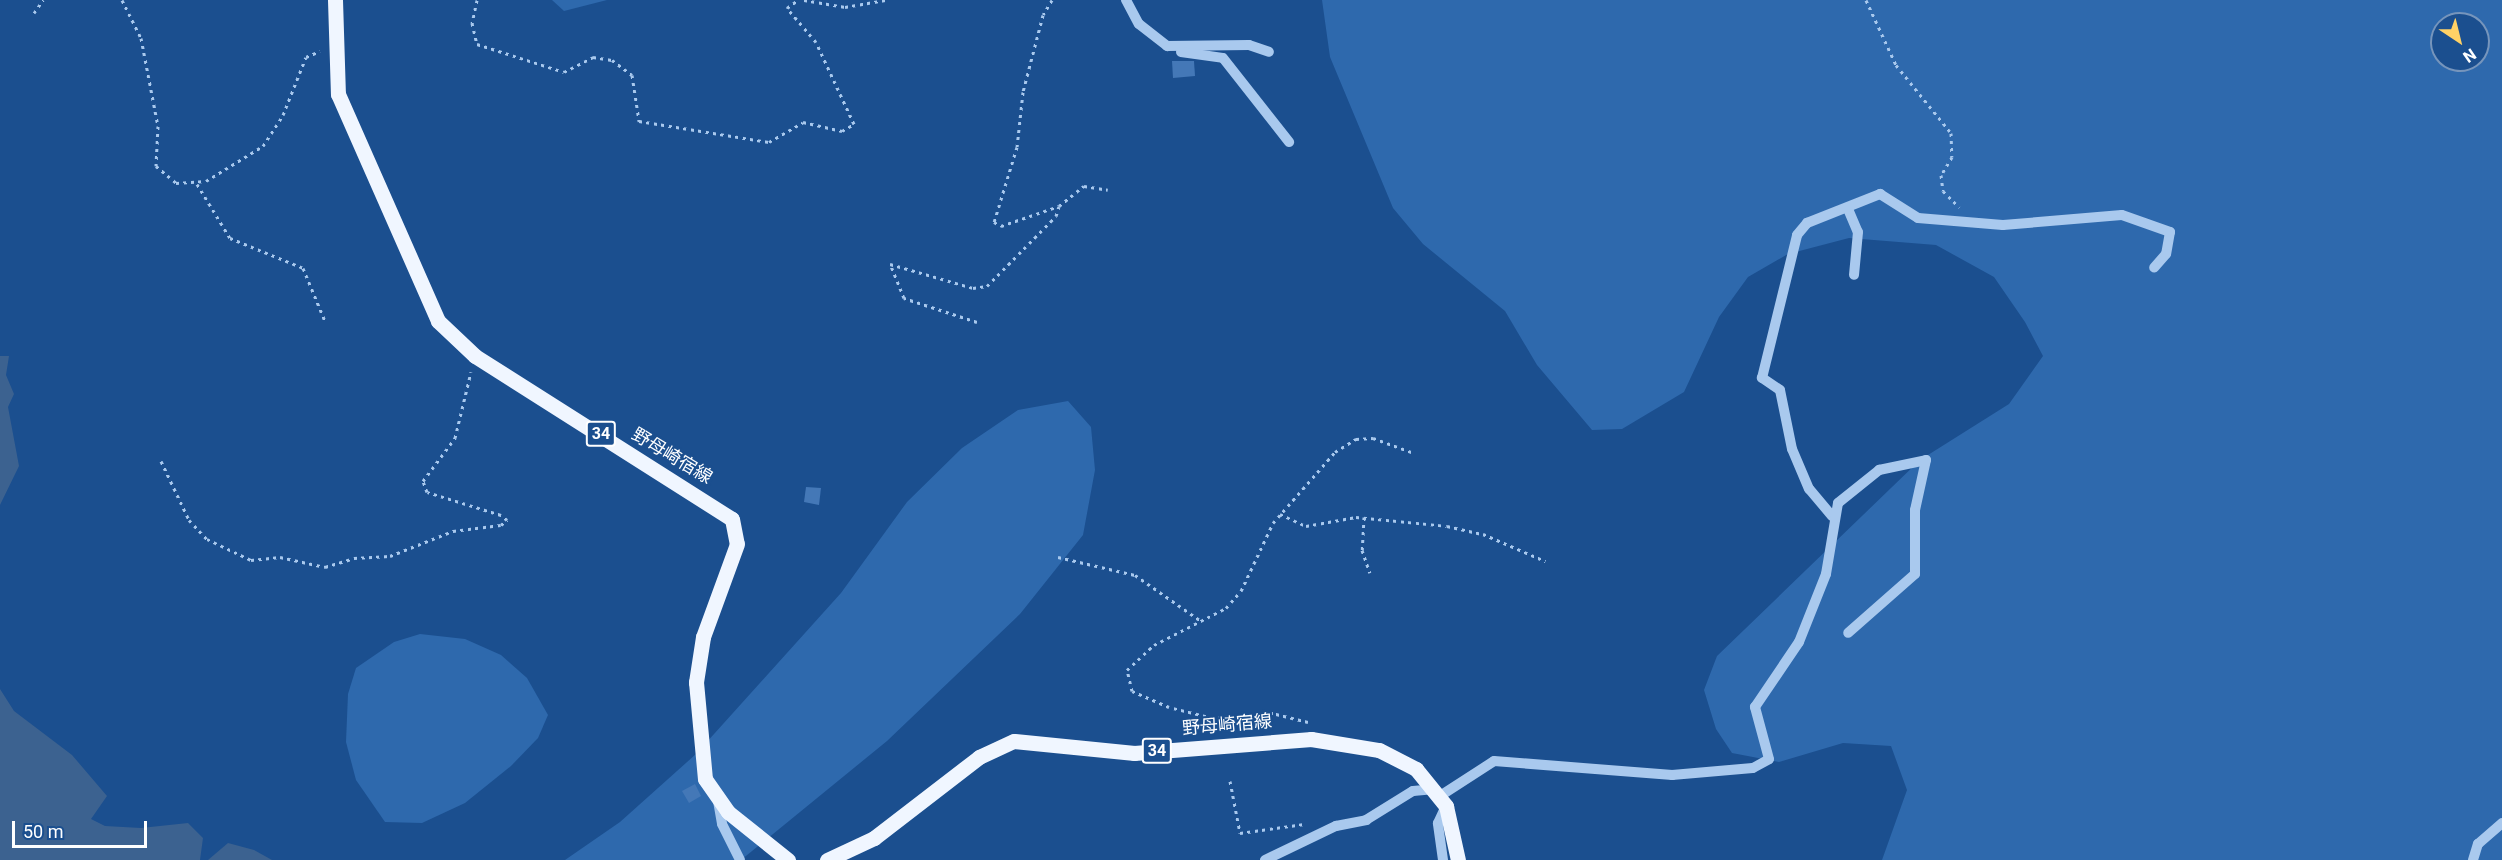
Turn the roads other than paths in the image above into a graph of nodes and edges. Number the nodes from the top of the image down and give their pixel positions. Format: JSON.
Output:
{"nodes":[{"id":1,"x":335,"y":0,"type":"edge"},
{"id":2,"x":1126,"y":0,"type":"edge"},
{"id":3,"x":1167,"y":46,"type":"junction"},
{"id":4,"x":1269,"y":52,"type":"dead end"},
{"id":5,"x":1289,"y":142,"type":"dead end"},
{"id":6,"x":1848,"y":209,"type":"junction"},
{"id":7,"x":2154,"y":268,"type":"dead end"},
{"id":8,"x":1854,"y":275,"type":"dead end"},
{"id":9,"x":1832,"y":516,"type":"junction"},
{"id":10,"x":1848,"y":633,"type":"dead end"},
{"id":11,"x":1441,"y":797,"type":"junction"},
{"id":12,"x":718,"y":801,"type":"junction"},
{"id":13,"x":2502,"y":823,"type":"edge"},
{"id":14,"x":740,"y":860,"type":"edge"},
{"id":15,"x":788,"y":860,"type":"edge"},
{"id":16,"x":826,"y":860,"type":"edge"},
{"id":17,"x":1265,"y":860,"type":"edge"},
{"id":18,"x":1443,"y":860,"type":"edge"},
{"id":19,"x":1458,"y":860,"type":"edge"},
{"id":20,"x":2473,"y":860,"type":"edge"}],
"edges":[{"from":1,"to":12,"type":"main road","name":"野母崎宿線","number":"34"},
{"from":2,"to":3,"type":"street"},
{"from":3,"to":4,"type":"street"},
{"from":3,"to":5,"type":"street"},
{"from":6,"to":7,"type":"street"},
{"from":6,"to":8,"type":"street"},
{"from":6,"to":9,"type":"street"},
{"from":9,"to":10,"type":"street"},
{"from":9,"to":11,"type":"street"},
{"from":11,"to":16,"type":"main road","name":"野母崎宿線","number":"34"},
{"from":11,"to":17,"type":"street"},
{"from":11,"to":18,"type":"street"},
{"from":11,"to":19,"type":"main road"},
{"from":12,"to":14,"type":"street"},
{"from":12,"to":15,"type":"main road","name":"野母崎宿線","number":"34"},
{"from":13,"to":20,"type":"street"}]}
